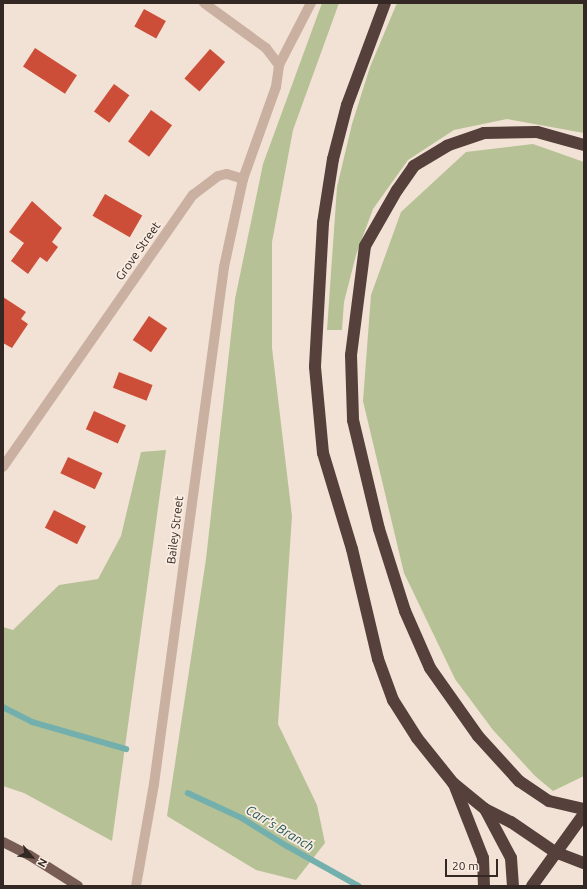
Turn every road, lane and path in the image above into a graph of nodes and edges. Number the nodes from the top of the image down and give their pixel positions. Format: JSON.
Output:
{"nodes":[{"id":1,"x":204,"y":3,"type":"edge"},
{"id":2,"x":311,"y":3,"type":"edge"},
{"id":3,"x":385,"y":3,"type":"edge"},
{"id":4,"x":279,"y":65,"type":"junction"},
{"id":5,"x":584,"y":145,"type":"edge"},
{"id":6,"x":243,"y":179,"type":"junction"},
{"id":7,"x":3,"y":467,"type":"edge"},
{"id":8,"x":453,"y":783,"type":"junction"},
{"id":9,"x":485,"y":809,"type":"junction"},
{"id":10,"x":584,"y":809,"type":"edge"},
{"id":11,"x":584,"y":814,"type":"edge"},
{"id":12,"x":3,"y":842,"type":"edge"},
{"id":13,"x":555,"y":852,"type":"junction"},
{"id":14,"x":584,"y":863,"type":"edge"},
{"id":15,"x":78,"y":886,"type":"edge"},
{"id":16,"x":136,"y":886,"type":"edge"},
{"id":17,"x":484,"y":886,"type":"edge"},
{"id":18,"x":513,"y":886,"type":"edge"},
{"id":19,"x":532,"y":886,"type":"edge"}],
"edges":[{"from":1,"to":4,"type":"street"},
{"from":2,"to":4,"type":"street"},
{"from":3,"to":8,"type":"highway"},
{"from":4,"to":6,"type":"street"},
{"from":5,"to":10,"type":"highway"},
{"from":6,"to":7,"type":"street","name":"Grove Street"},
{"from":6,"to":16,"type":"street","name":"Bailey Street"},
{"from":8,"to":9,"type":"highway"},
{"from":8,"to":17,"type":"highway"},
{"from":9,"to":13,"type":"highway"},
{"from":9,"to":18,"type":"highway"},
{"from":11,"to":13,"type":"highway"},
{"from":12,"to":15,"type":"main road"},
{"from":13,"to":14,"type":"highway"},
{"from":13,"to":19,"type":"highway"}]}
